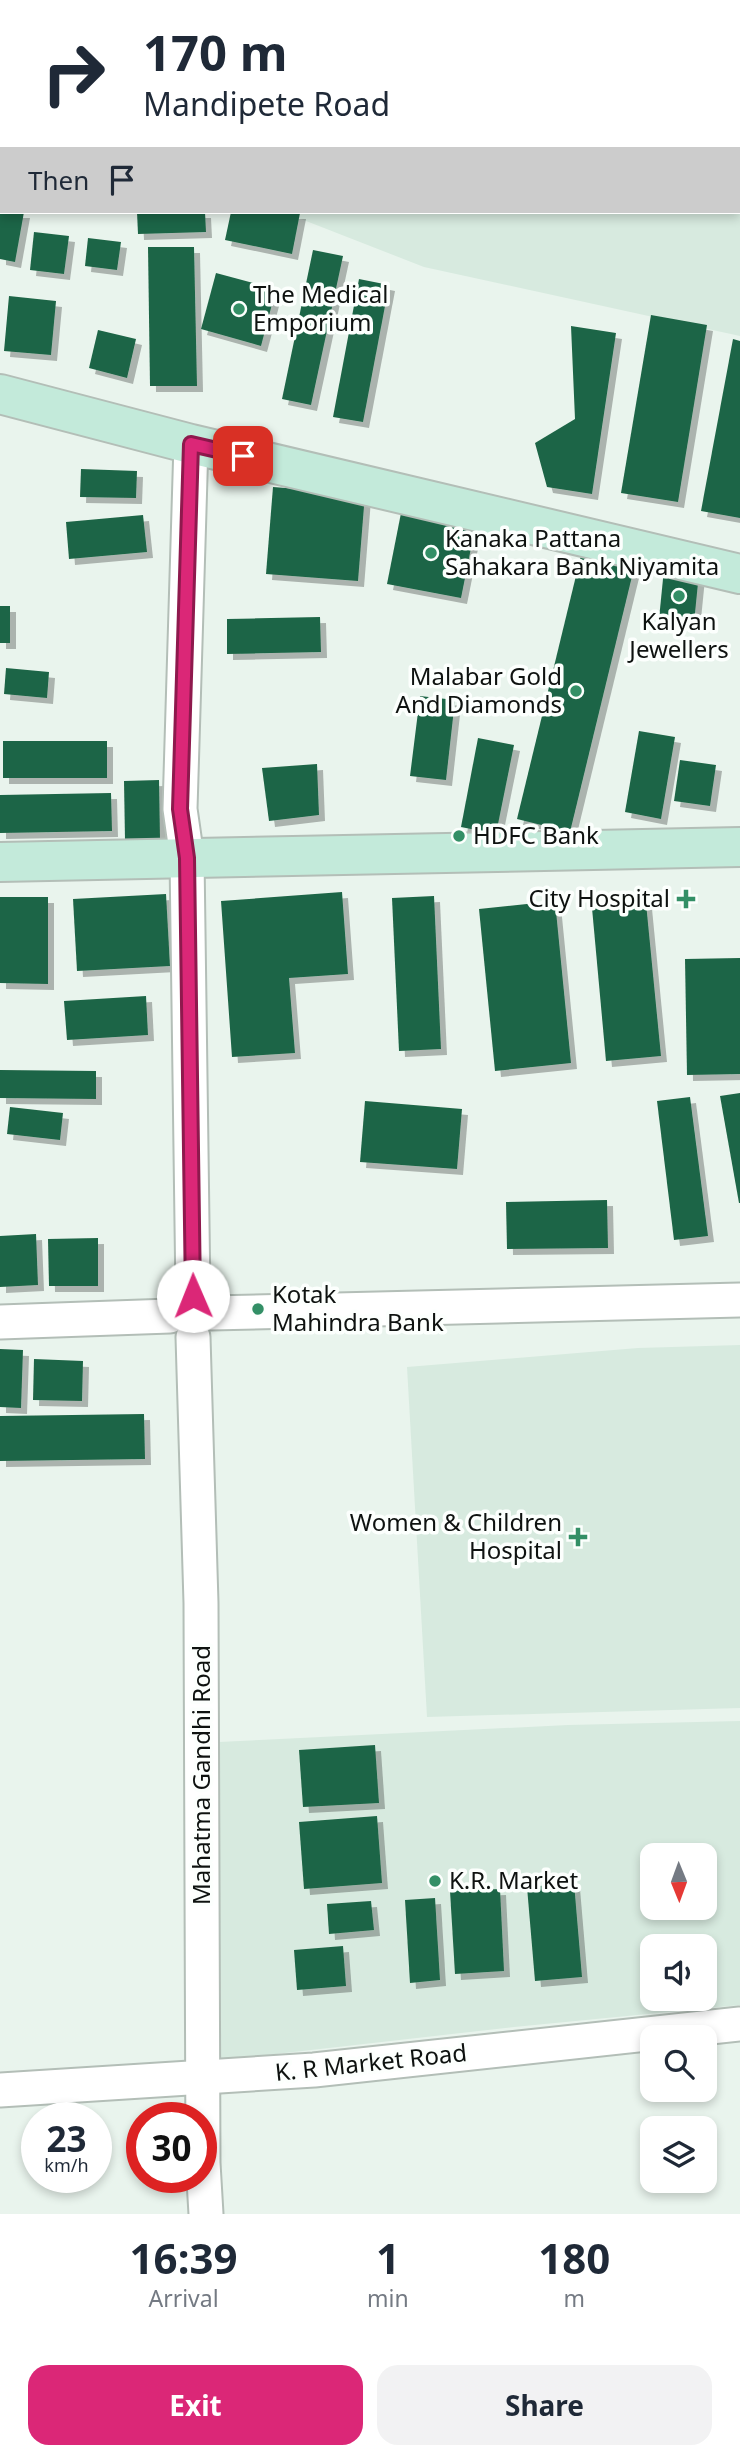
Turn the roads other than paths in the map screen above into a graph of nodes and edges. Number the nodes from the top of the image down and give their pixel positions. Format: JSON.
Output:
{"nodes":[{"id":1,"x":0,"y":394,"type":"edge"},
{"id":2,"x":191,"y":444,"type":"junction"},
{"id":3,"x":740,"y":574,"type":"edge"},
{"id":4,"x":740,"y":847,"type":"edge"},
{"id":5,"x":187,"y":858,"type":"junction"},
{"id":6,"x":0,"y":862,"type":"edge"},
{"id":7,"x":740,"y":1300,"type":"edge"},
{"id":8,"x":191,"y":1316,"type":"junction"},
{"id":9,"x":0,"y":1322,"type":"edge"},
{"id":10,"x":740,"y":2024,"type":"edge"},
{"id":11,"x":203,"y":2077,"type":"junction"},
{"id":12,"x":0,"y":2090,"type":"edge"},
{"id":13,"x":206,"y":2214,"type":"edge"}],
"edges":[{"from":1,"to":2,"type":"main road"},
{"from":2,"to":3,"type":"main road"},
{"from":2,"to":5,"type":"street","name":"Mahatma Gandhi Road"},
{"from":4,"to":5,"type":"main road"},
{"from":5,"to":6,"type":"main road"},
{"from":5,"to":8,"type":"street","name":"Mahatma Gandhi Road"},
{"from":7,"to":8,"type":"street"},
{"from":8,"to":9,"type":"street"},
{"from":8,"to":11,"type":"street","name":"Mahatma Gandhi Road"},
{"from":10,"to":11,"type":"street","name":"K. R Market Road"},
{"from":11,"to":12,"type":"street","name":"K. R Market Road"},
{"from":11,"to":13,"type":"street","name":"Mahatma Gandhi Road"}]}
